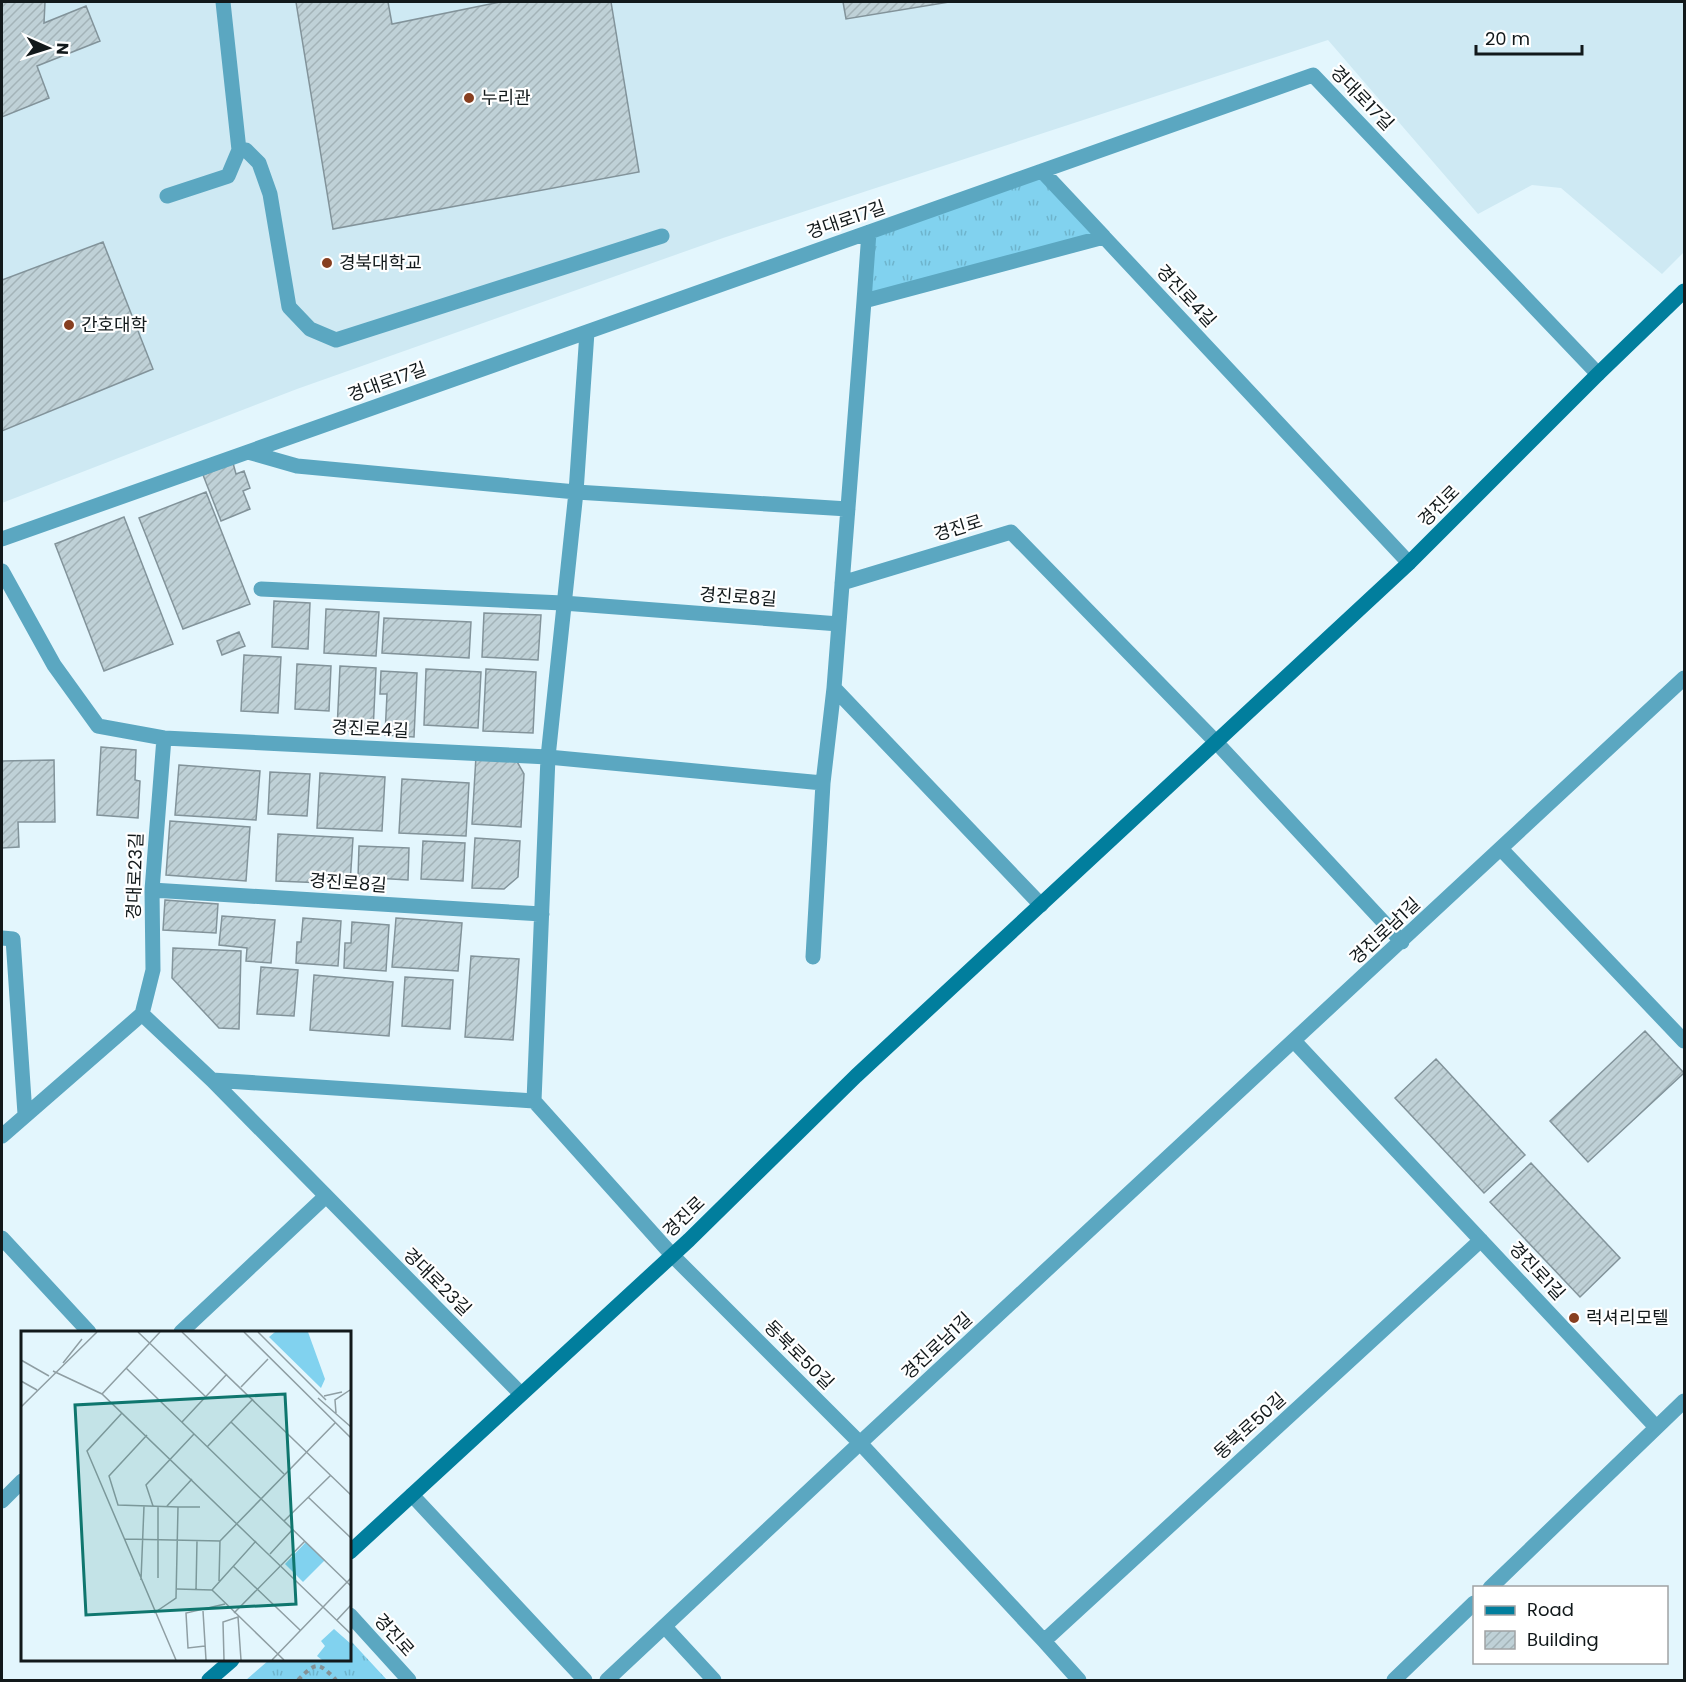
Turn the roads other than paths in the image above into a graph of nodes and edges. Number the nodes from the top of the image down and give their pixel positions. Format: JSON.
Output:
{"nodes":[{"id":1,"x":223,"y":2,"type":"edge"},
{"id":2,"x":239,"y":150,"type":"junction"},
{"id":3,"x":1042,"y":171,"type":"junction"},
{"id":4,"x":167,"y":196,"type":"dead end"},
{"id":5,"x":869,"y":232,"type":"junction"},
{"id":6,"x":662,"y":236,"type":"dead end"},
{"id":7,"x":1104,"y":237,"type":"junction"},
{"id":8,"x":1684,"y":291,"type":"edge"},
{"id":9,"x":864,"y":301,"type":"junction"},
{"id":10,"x":587,"y":332,"type":"junction"},
{"id":11,"x":1598,"y":374,"type":"junction"},
{"id":12,"x":248,"y":452,"type":"junction"},
{"id":13,"x":576,"y":492,"type":"junction"},
{"id":14,"x":848,"y":509,"type":"junction"},
{"id":15,"x":2,"y":539,"type":"edge"},
{"id":16,"x":1409,"y":563,"type":"junction"},
{"id":17,"x":2,"y":571,"type":"edge"},
{"id":18,"x":842,"y":583,"type":"junction"},
{"id":19,"x":261,"y":589,"type":"dead end"},
{"id":20,"x":563,"y":603,"type":"junction"},
{"id":21,"x":838,"y":624,"type":"junction"},
{"id":22,"x":1684,"y":678,"type":"edge"},
{"id":23,"x":834,"y":688,"type":"junction"},
{"id":24,"x":164,"y":738,"type":"junction"},
{"id":25,"x":1216,"y":742,"type":"junction"},
{"id":26,"x":548,"y":757,"type":"junction"},
{"id":27,"x":822,"y":783,"type":"junction"},
{"id":28,"x":1501,"y":849,"type":"junction"},
{"id":29,"x":152,"y":890,"type":"junction"},
{"id":30,"x":1041,"y":905,"type":"junction"},
{"id":31,"x":542,"y":914,"type":"junction"},
{"id":32,"x":2,"y":938,"type":"edge"},
{"id":33,"x":1402,"y":942,"type":"junction"},
{"id":34,"x":813,"y":957,"type":"dead end"},
{"id":35,"x":142,"y":1014,"type":"junction"},
{"id":36,"x":1294,"y":1041,"type":"junction"},
{"id":37,"x":1684,"y":1041,"type":"edge"},
{"id":38,"x":212,"y":1080,"type":"junction"},
{"id":39,"x":534,"y":1101,"type":"junction"},
{"id":40,"x":25,"y":1114,"type":"junction"},
{"id":41,"x":2,"y":1136,"type":"edge"},
{"id":42,"x":326,"y":1196,"type":"junction"},
{"id":43,"x":2,"y":1238,"type":"edge"},
{"id":44,"x":1481,"y":1240,"type":"junction"},
{"id":45,"x":672,"y":1255,"type":"junction"},
{"id":46,"x":88,"y":1331,"type":"edge"},
{"id":47,"x":182,"y":1331,"type":"edge"},
{"id":48,"x":520,"y":1394,"type":"junction"},
{"id":49,"x":1684,"y":1401,"type":"edge"},
{"id":50,"x":1656,"y":1427,"type":"junction"},
{"id":51,"x":860,"y":1443,"type":"junction"},
{"id":52,"x":21,"y":1482,"type":"edge"},
{"id":53,"x":412,"y":1495,"type":"junction"},
{"id":54,"x":2,"y":1501,"type":"edge"},
{"id":55,"x":351,"y":1551,"type":"edge"},
{"id":56,"x":1491,"y":1586,"type":"edge"},
{"id":57,"x":1473,"y":1604,"type":"edge"},
{"id":58,"x":351,"y":1617,"type":"edge"},
{"id":59,"x":665,"y":1627,"type":"junction"},
{"id":60,"x":1044,"y":1641,"type":"junction"},
{"id":61,"x":230,"y":1661,"type":"edge"},
{"id":62,"x":209,"y":1680,"type":"edge"},
{"id":63,"x":409,"y":1680,"type":"edge"},
{"id":64,"x":585,"y":1680,"type":"edge"},
{"id":65,"x":607,"y":1680,"type":"edge"},
{"id":66,"x":714,"y":1680,"type":"edge"},
{"id":67,"x":1079,"y":1680,"type":"edge"},
{"id":68,"x":1394,"y":1680,"type":"edge"}],
"edges":[{"from":1,"to":2,"type":"street"},
{"from":2,"to":4,"type":"street"},
{"from":2,"to":6,"type":"street"},
{"from":3,"to":5,"type":"street","name":"경대로17길"},
{"from":3,"to":7,"type":"street","name":"경진로4길"},
{"from":3,"to":11,"type":"street","name":"경대로17길"},
{"from":5,"to":9,"type":"street"},
{"from":5,"to":10,"type":"street","name":"경대로17길"},
{"from":7,"to":9,"type":"street"},
{"from":7,"to":16,"type":"street","name":"경진로4길"},
{"from":8,"to":11,"type":"street","name":"경진로"},
{"from":9,"to":14,"type":"street"},
{"from":10,"to":12,"type":"street","name":"경대로17길"},
{"from":10,"to":13,"type":"street"},
{"from":11,"to":16,"type":"street","name":"경진로"},
{"from":12,"to":13,"type":"street"},
{"from":12,"to":15,"type":"street","name":"경대로17길"},
{"from":13,"to":14,"type":"street"},
{"from":13,"to":20,"type":"street"},
{"from":14,"to":18,"type":"street"},
{"from":16,"to":25,"type":"street","name":"경진로"},
{"from":17,"to":24,"type":"street","name":"경진로4길"},
{"from":18,"to":21,"type":"street"},
{"from":18,"to":25,"type":"street","name":"경진로"},
{"from":19,"to":20,"type":"street","name":"경진로8길"},
{"from":20,"to":21,"type":"street","name":"경진로8길"},
{"from":20,"to":26,"type":"street"},
{"from":21,"to":23,"type":"street"},
{"from":22,"to":28,"type":"street","name":"경진로남1길"},
{"from":23,"to":27,"type":"street"},
{"from":23,"to":30,"type":"street"},
{"from":24,"to":26,"type":"street","name":"경진로4길"},
{"from":24,"to":29,"type":"street","name":"경대로23길"},
{"from":25,"to":30,"type":"street","name":"경진로"},
{"from":25,"to":33,"type":"street","name":"경진로"},
{"from":26,"to":27,"type":"street","name":"경진로4길"},
{"from":26,"to":31,"type":"street"},
{"from":27,"to":34,"type":"street"},
{"from":28,"to":33,"type":"street","name":"경진로남1길"},
{"from":28,"to":37,"type":"street"},
{"from":29,"to":31,"type":"street","name":"경진로8길"},
{"from":29,"to":35,"type":"street","name":"경대로23길"},
{"from":30,"to":45,"type":"street","name":"경진로"},
{"from":31,"to":39,"type":"street"},
{"from":32,"to":40,"type":"street"},
{"from":33,"to":36,"type":"street","name":"경진로남1길"},
{"from":35,"to":38,"type":"street","name":"경대로23길"},
{"from":35,"to":40,"type":"street"},
{"from":36,"to":44,"type":"street","name":"경진로1길"},
{"from":36,"to":51,"type":"street","name":"경진로남1길"},
{"from":38,"to":39,"type":"street"},
{"from":38,"to":42,"type":"street","name":"경대로23길"},
{"from":39,"to":45,"type":"street"},
{"from":40,"to":41,"type":"street"},
{"from":42,"to":47,"type":"street"},
{"from":42,"to":48,"type":"street","name":"경대로23길"},
{"from":43,"to":46,"type":"street"},
{"from":44,"to":50,"type":"street","name":"경진로1길"},
{"from":44,"to":60,"type":"street","name":"동북로50길"},
{"from":45,"to":48,"type":"street","name":"경진로"},
{"from":45,"to":51,"type":"street","name":"동북로50길"},
{"from":48,"to":53,"type":"street","name":"경진로"},
{"from":49,"to":50,"type":"street"},
{"from":50,"to":56,"type":"street"},
{"from":51,"to":59,"type":"street","name":"경진로남1길"},
{"from":51,"to":60,"type":"street","name":"동북로50길"},
{"from":52,"to":54,"type":"street"},
{"from":53,"to":55,"type":"street","name":"경진로"},
{"from":53,"to":64,"type":"street"},
{"from":57,"to":68,"type":"street"},
{"from":58,"to":63,"type":"street","name":"경진로"},
{"from":59,"to":65,"type":"street","name":"경진로남1길"},
{"from":59,"to":66,"type":"street"},
{"from":60,"to":67,"type":"street","name":"동북로50길"},
{"from":61,"to":62,"type":"street"}]}
